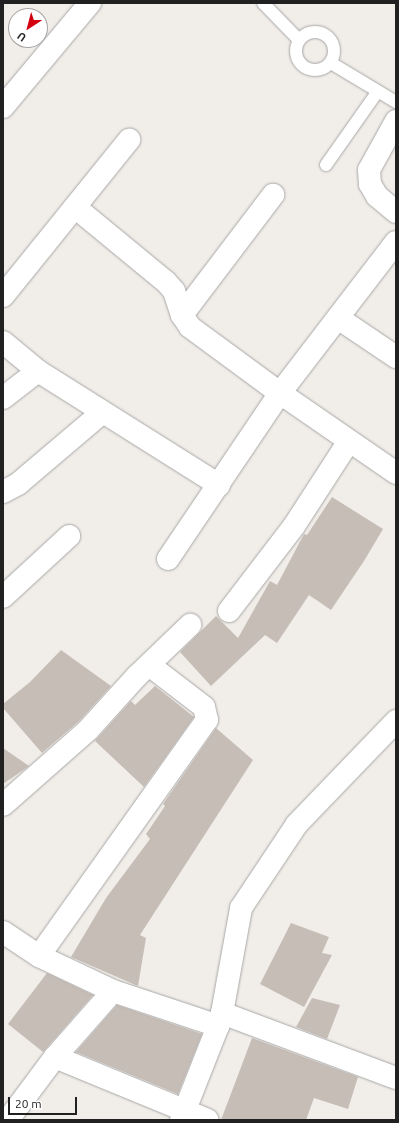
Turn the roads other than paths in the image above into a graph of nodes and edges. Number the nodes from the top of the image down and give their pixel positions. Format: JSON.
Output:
{"nodes":[{"id":1,"x":90,"y":3,"type":"edge"},
{"id":2,"x":262,"y":3,"type":"edge"},
{"id":3,"x":298,"y":40,"type":"junction"},
{"id":4,"x":331,"y":63,"type":"junction"},
{"id":5,"x":378,"y":92,"type":"junction"},
{"id":6,"x":396,"y":102,"type":"edge"},
{"id":7,"x":3,"y":107,"type":"edge"},
{"id":8,"x":396,"y":121,"type":"edge"},
{"id":9,"x":128,"y":140,"type":"dead end"},
{"id":10,"x":326,"y":165,"type":"dead end"},
{"id":11,"x":273,"y":196,"type":"dead end"},
{"id":12,"x":75,"y":207,"type":"junction"},
{"id":13,"x":396,"y":212,"type":"edge"},
{"id":14,"x":396,"y":242,"type":"edge"},
{"id":15,"x":3,"y":296,"type":"edge"},
{"id":16,"x":182,"y":315,"type":"junction"},
{"id":17,"x":338,"y":318,"type":"junction"},
{"id":18,"x":3,"y":342,"type":"edge"},
{"id":19,"x":396,"y":357,"type":"edge"},
{"id":20,"x":38,"y":371,"type":"junction"},
{"id":21,"x":280,"y":394,"type":"junction"},
{"id":22,"x":3,"y":398,"type":"edge"},
{"id":23,"x":103,"y":412,"type":"junction"},
{"id":24,"x":349,"y":440,"type":"junction"},
{"id":25,"x":396,"y":473,"type":"edge"},
{"id":26,"x":219,"y":485,"type":"junction"},
{"id":27,"x":3,"y":492,"type":"edge"},
{"id":28,"x":69,"y":536,"type":"dead end"},
{"id":29,"x":168,"y":559,"type":"dead end"},
{"id":30,"x":3,"y":597,"type":"edge"},
{"id":31,"x":229,"y":611,"type":"dead end"},
{"id":32,"x":190,"y":626,"type":"dead end"},
{"id":33,"x":149,"y":665,"type":"junction"},
{"id":34,"x":396,"y":721,"type":"edge"},
{"id":35,"x":3,"y":805,"type":"edge"},
{"id":36,"x":3,"y":932,"type":"edge"},
{"id":37,"x":39,"y":956,"type":"junction"},
{"id":38,"x":113,"y":991,"type":"junction"},
{"id":39,"x":220,"y":1019,"type":"junction"},
{"id":40,"x":55,"y":1057,"type":"junction"},
{"id":41,"x":396,"y":1078,"type":"edge"},
{"id":42,"x":183,"y":1115,"type":"edge"},
{"id":43,"x":8,"y":1120,"type":"edge"},
{"id":44,"x":208,"y":1120,"type":"edge"}],
"edges":[{"from":1,"to":7,"type":"street"},
{"from":2,"to":3,"type":"lane"},
{"from":3,"to":4,"type":"lane"},
{"from":3,"to":4,"type":"lane"},
{"from":4,"to":5,"type":"lane"},
{"from":5,"to":6,"type":"lane"},
{"from":5,"to":10,"type":"lane"},
{"from":8,"to":13,"type":"street"},
{"from":9,"to":12,"type":"street"},
{"from":11,"to":16,"type":"street"},
{"from":12,"to":15,"type":"street"},
{"from":12,"to":16,"type":"street"},
{"from":14,"to":17,"type":"street"},
{"from":16,"to":21,"type":"street"},
{"from":17,"to":19,"type":"street"},
{"from":17,"to":21,"type":"street"},
{"from":18,"to":20,"type":"street"},
{"from":20,"to":22,"type":"street"},
{"from":20,"to":23,"type":"street"},
{"from":21,"to":24,"type":"street"},
{"from":21,"to":26,"type":"street"},
{"from":23,"to":26,"type":"street"},
{"from":23,"to":27,"type":"street"},
{"from":24,"to":25,"type":"street"},
{"from":24,"to":31,"type":"street"},
{"from":26,"to":29,"type":"street"},
{"from":28,"to":30,"type":"street"},
{"from":32,"to":33,"type":"street"},
{"from":33,"to":35,"type":"street"},
{"from":33,"to":37,"type":"street"},
{"from":34,"to":39,"type":"street"},
{"from":36,"to":37,"type":"street"},
{"from":37,"to":38,"type":"street"},
{"from":38,"to":39,"type":"street"},
{"from":38,"to":40,"type":"street"},
{"from":39,"to":41,"type":"street"},
{"from":39,"to":42,"type":"street"},
{"from":40,"to":42,"type":"street"},
{"from":40,"to":43,"type":"street"},
{"from":42,"to":44,"type":"street"}]}
